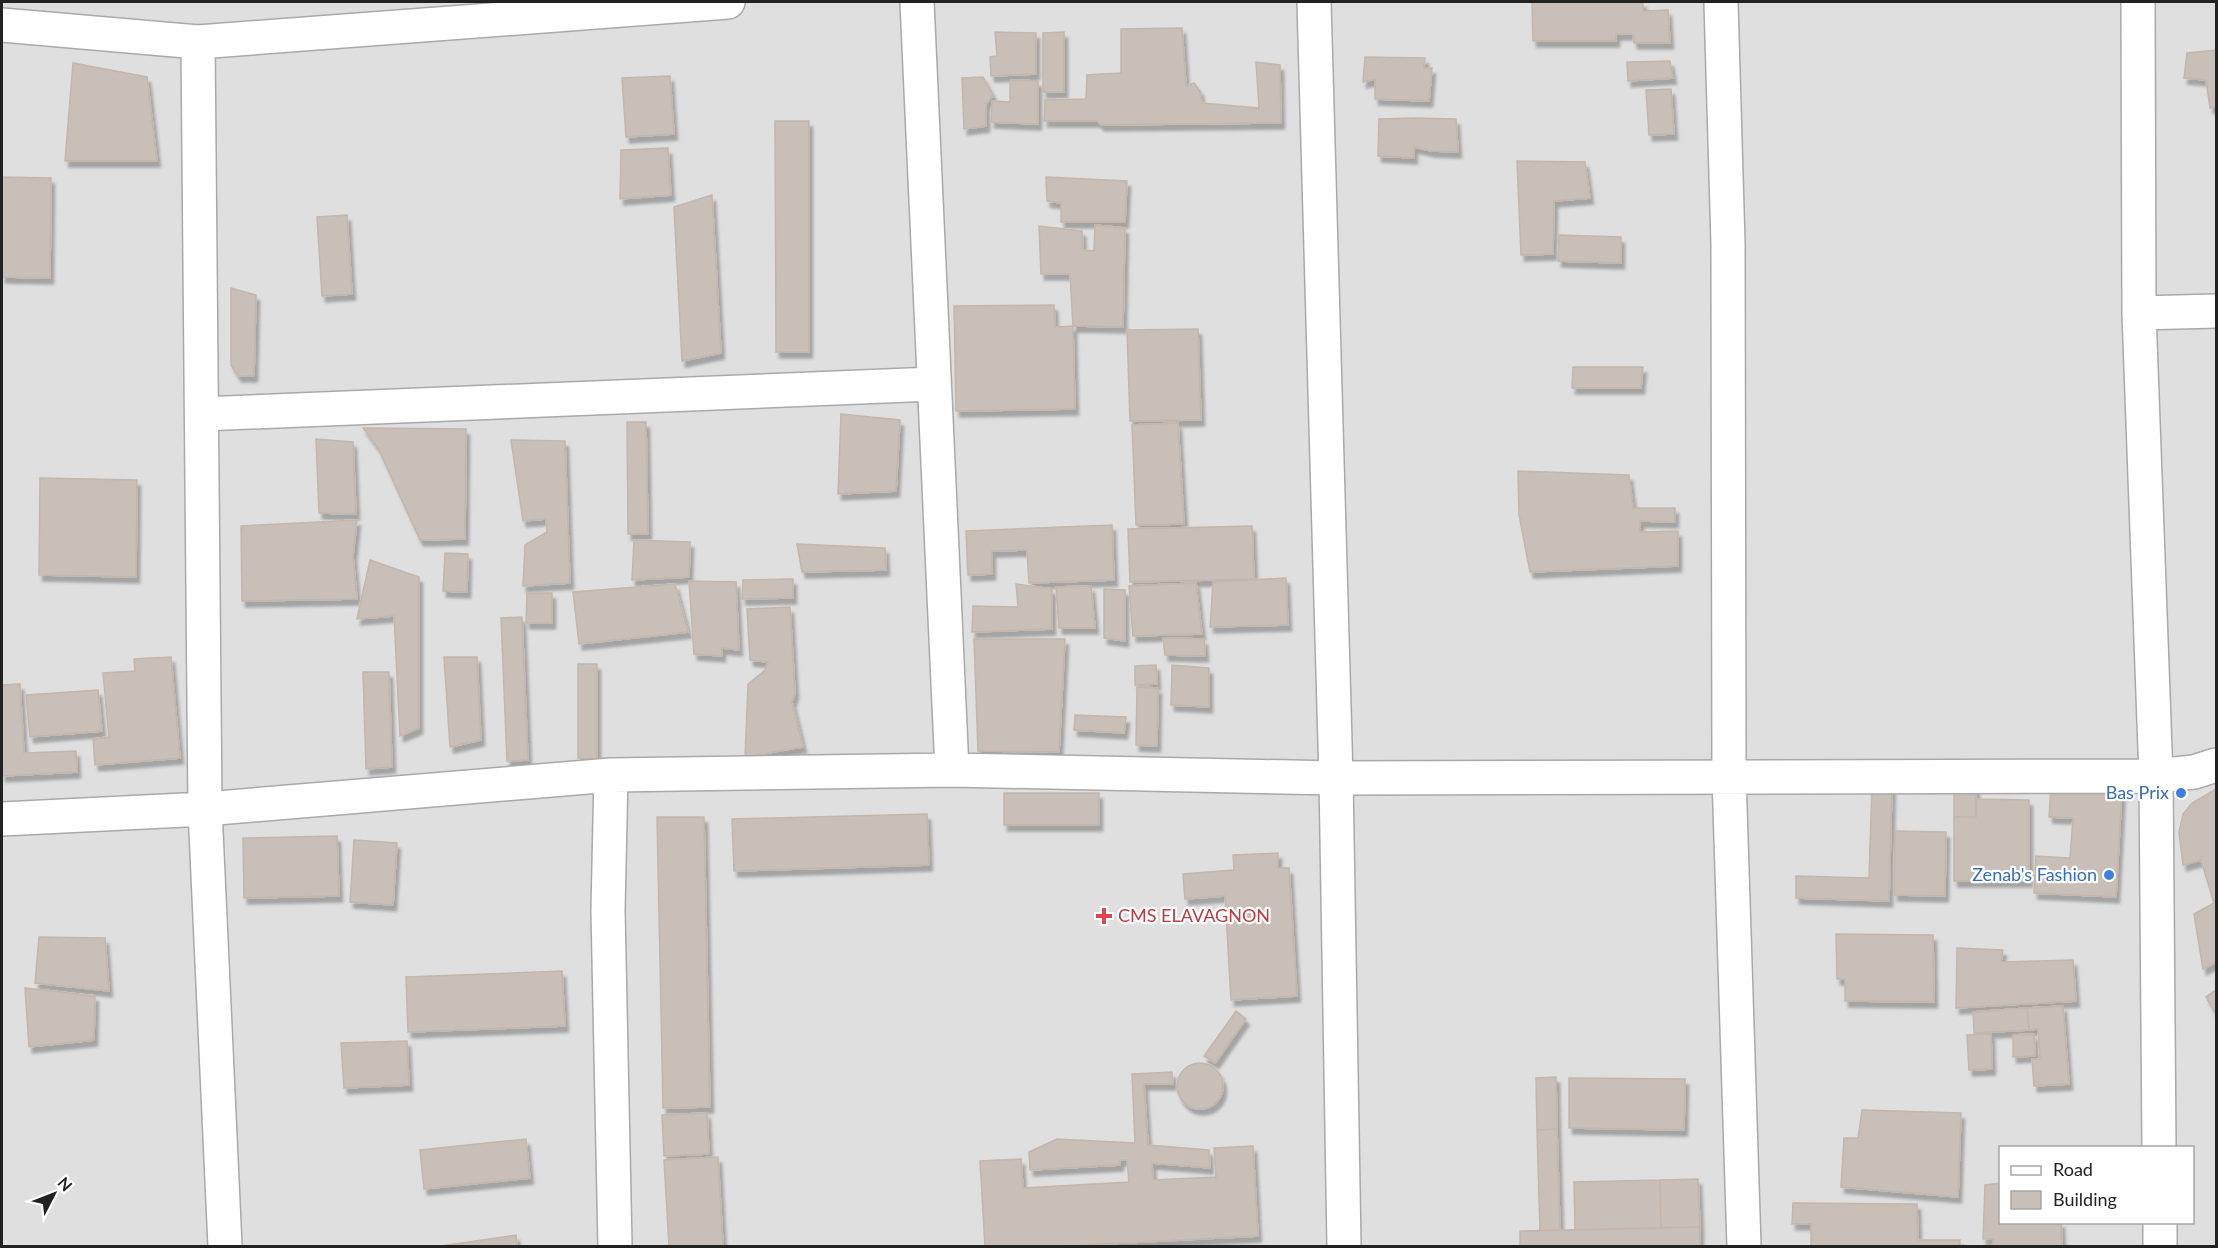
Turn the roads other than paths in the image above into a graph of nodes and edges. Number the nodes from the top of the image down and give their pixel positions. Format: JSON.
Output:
{"nodes":[{"id":1,"x":728,"y":2,"type":"edge"},
{"id":2,"x":917,"y":2,"type":"edge"},
{"id":3,"x":1314,"y":2,"type":"edge"},
{"id":4,"x":1721,"y":2,"type":"edge"},
{"id":5,"x":2138,"y":2,"type":"edge"},
{"id":6,"x":2,"y":25,"type":"edge"},
{"id":7,"x":198,"y":42,"type":"junction"},
{"id":8,"x":2217,"y":311,"type":"edge"},
{"id":9,"x":2139,"y":313,"type":"junction"},
{"id":10,"x":934,"y":384,"type":"junction"},
{"id":11,"x":202,"y":414,"type":"junction"},
{"id":12,"x":2217,"y":765,"type":"edge"},
{"id":13,"x":952,"y":770,"type":"junction"},
{"id":14,"x":611,"y":775,"type":"junction"},
{"id":15,"x":1728,"y":776,"type":"junction"},
{"id":16,"x":2156,"y":776,"type":"junction"},
{"id":17,"x":1336,"y":778,"type":"junction"},
{"id":18,"x":205,"y":809,"type":"junction"},
{"id":19,"x":2,"y":819,"type":"edge"},
{"id":20,"x":2159,"y":1146,"type":"edge"},
{"id":21,"x":2160,"y":1224,"type":"edge"},
{"id":22,"x":225,"y":1246,"type":"edge"},
{"id":23,"x":615,"y":1246,"type":"edge"},
{"id":24,"x":1344,"y":1246,"type":"edge"},
{"id":25,"x":1744,"y":1246,"type":"edge"},
{"id":26,"x":2160,"y":1246,"type":"edge"}],
"edges":[{"from":1,"to":7,"type":"street"},
{"from":2,"to":10,"type":"street"},
{"from":3,"to":17,"type":"street"},
{"from":4,"to":15,"type":"street"},
{"from":5,"to":9,"type":"street"},
{"from":6,"to":7,"type":"street"},
{"from":7,"to":11,"type":"street"},
{"from":8,"to":9,"type":"street"},
{"from":9,"to":16,"type":"street"},
{"from":10,"to":11,"type":"street"},
{"from":10,"to":13,"type":"street"},
{"from":11,"to":18,"type":"street"},
{"from":12,"to":16,"type":"street"},
{"from":13,"to":14,"type":"street"},
{"from":13,"to":17,"type":"street"},
{"from":14,"to":18,"type":"street"},
{"from":14,"to":23,"type":"street"},
{"from":15,"to":16,"type":"street"},
{"from":15,"to":17,"type":"street"},
{"from":15,"to":25,"type":"street"},
{"from":16,"to":20,"type":"street"},
{"from":17,"to":24,"type":"street"},
{"from":18,"to":19,"type":"street"},
{"from":18,"to":22,"type":"street"},
{"from":21,"to":26,"type":"street"}]}
